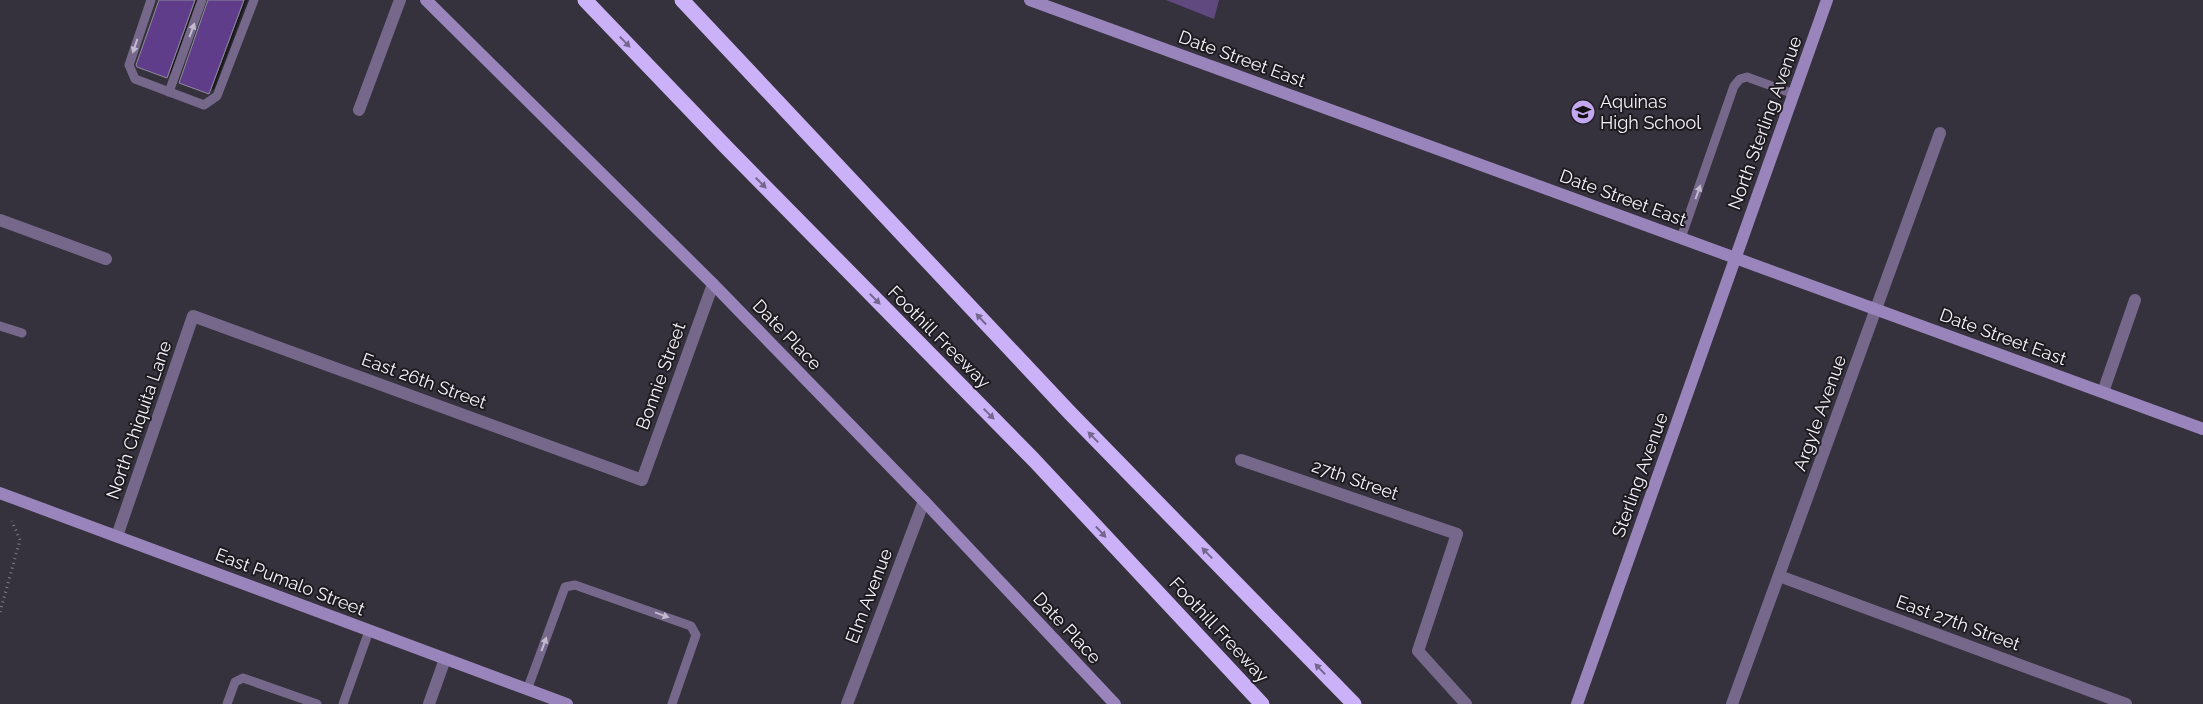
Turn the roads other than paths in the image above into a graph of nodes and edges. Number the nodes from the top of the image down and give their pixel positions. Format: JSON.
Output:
{"nodes":[{"id":1,"x":151,"y":0,"type":"edge"},
{"id":2,"x":202,"y":0,"type":"edge"},
{"id":3,"x":254,"y":0,"type":"edge"},
{"id":4,"x":400,"y":0,"type":"edge"},
{"id":5,"x":426,"y":0,"type":"edge"},
{"id":6,"x":682,"y":0,"type":"edge"},
{"id":7,"x":1030,"y":0,"type":"edge"},
{"id":8,"x":1827,"y":0,"type":"edge"},
{"id":9,"x":585,"y":2,"type":"edge"},
{"id":10,"x":169,"y":92,"type":"junction"},
{"id":11,"x":1794,"y":94,"type":"junction"},
{"id":12,"x":359,"y":110,"type":"dead end"},
{"id":13,"x":1940,"y":133,"type":"dead end"},
{"id":14,"x":0,"y":220,"type":"edge"},
{"id":15,"x":1681,"y":238,"type":"junction"},
{"id":16,"x":1735,"y":258,"type":"junction"},
{"id":17,"x":106,"y":259,"type":"dead end"},
{"id":18,"x":714,"y":284,"type":"junction"},
{"id":19,"x":2135,"y":300,"type":"dead end"},
{"id":20,"x":1876,"y":309,"type":"junction"},
{"id":21,"x":193,"y":316,"type":"joint"},
{"id":22,"x":0,"y":326,"type":"edge"},
{"id":23,"x":22,"y":333,"type":"dead end"},
{"id":24,"x":2104,"y":392,"type":"junction"},
{"id":25,"x":2203,"y":429,"type":"edge"},
{"id":26,"x":1241,"y":460,"type":"dead end"},
{"id":27,"x":642,"y":480,"type":"joint"},
{"id":28,"x":0,"y":493,"type":"edge"},
{"id":29,"x":924,"y":501,"type":"junction"},
{"id":30,"x":117,"y":536,"type":"junction"},
{"id":31,"x":1779,"y":576,"type":"junction"},
{"id":32,"x":369,"y":631,"type":"junction"},
{"id":33,"x":445,"y":659,"type":"junction"},
{"id":34,"x":528,"y":690,"type":"junction"},
{"id":35,"x":227,"y":704,"type":"edge"},
{"id":36,"x":317,"y":704,"type":"edge"},
{"id":37,"x":343,"y":704,"type":"edge"},
{"id":38,"x":429,"y":704,"type":"edge"},
{"id":39,"x":567,"y":704,"type":"edge"},
{"id":40,"x":672,"y":704,"type":"edge"},
{"id":41,"x":847,"y":704,"type":"edge"},
{"id":42,"x":1115,"y":704,"type":"edge"},
{"id":43,"x":1262,"y":704,"type":"edge"},
{"id":44,"x":1354,"y":704,"type":"edge"},
{"id":45,"x":1466,"y":704,"type":"edge"},
{"id":46,"x":1576,"y":704,"type":"edge"},
{"id":47,"x":1732,"y":704,"type":"edge"},
{"id":48,"x":2126,"y":704,"type":"edge"}],
"edges":[{"from":1,"to":10,"type":"lane","one_way":true},
{"from":10,"to":2,"type":"lane","one_way":true},
{"from":3,"to":10,"type":"lane"},
{"from":4,"to":12,"type":"street"},
{"from":5,"to":18,"type":"street","name":"Date Place"},
{"from":44,"to":6,"type":"highway","one_way":true},
{"from":7,"to":15,"type":"street","name":"Date Street East"},
{"from":8,"to":11,"type":"street","name":"North Sterling Avenue"},
{"from":9,"to":43,"type":"highway","name":"Foothill Freeway","one_way":true},
{"from":15,"to":11,"type":"lane","one_way":true},
{"from":11,"to":16,"type":"street","name":"North Sterling Avenue"},
{"from":13,"to":20,"type":"street","name":"Argyle Avenue"},
{"from":14,"to":17,"type":"street"},
{"from":15,"to":16,"type":"street","name":"Date Street East"},
{"from":16,"to":20,"type":"street","name":"Date Street East"},
{"from":16,"to":46,"type":"street","name":"Sterling Avenue"},
{"from":18,"to":27,"type":"street","name":"Bonnie Street"},
{"from":18,"to":29,"type":"street","name":"Date Place"},
{"from":19,"to":24,"type":"street"},
{"from":20,"to":24,"type":"street","name":"Date Street East"},
{"from":20,"to":31,"type":"street","name":"Argyle Avenue"},
{"from":21,"to":27,"type":"street","name":"East 26th Street"},
{"from":21,"to":30,"type":"street","name":"North Chiquita Lane"},
{"from":22,"to":23,"type":"lane"},
{"from":24,"to":25,"type":"street","name":"Date Street East"},
{"from":26,"to":45,"type":"street","name":"27th Street"},
{"from":28,"to":30,"type":"street","name":"East Pumalo Street"},
{"from":29,"to":41,"type":"street","name":"Elm Avenue"},
{"from":29,"to":42,"type":"street","name":"Date Place"},
{"from":30,"to":32,"type":"street","name":"East Pumalo Street"},
{"from":31,"to":47,"type":"street","name":"Argyle Avenue"},
{"from":31,"to":48,"type":"street","name":"East 27th Street"},
{"from":32,"to":33,"type":"street","name":"East Pumalo Street"},
{"from":32,"to":37,"type":"lane"},
{"from":33,"to":34,"type":"street","name":"East Pumalo Street"},
{"from":33,"to":38,"type":"street"},
{"from":34,"to":39,"type":"street","name":"East Pumalo Street"},
{"from":34,"to":40,"type":"lane","one_way":true},
{"from":35,"to":36,"type":"lane"}]}
